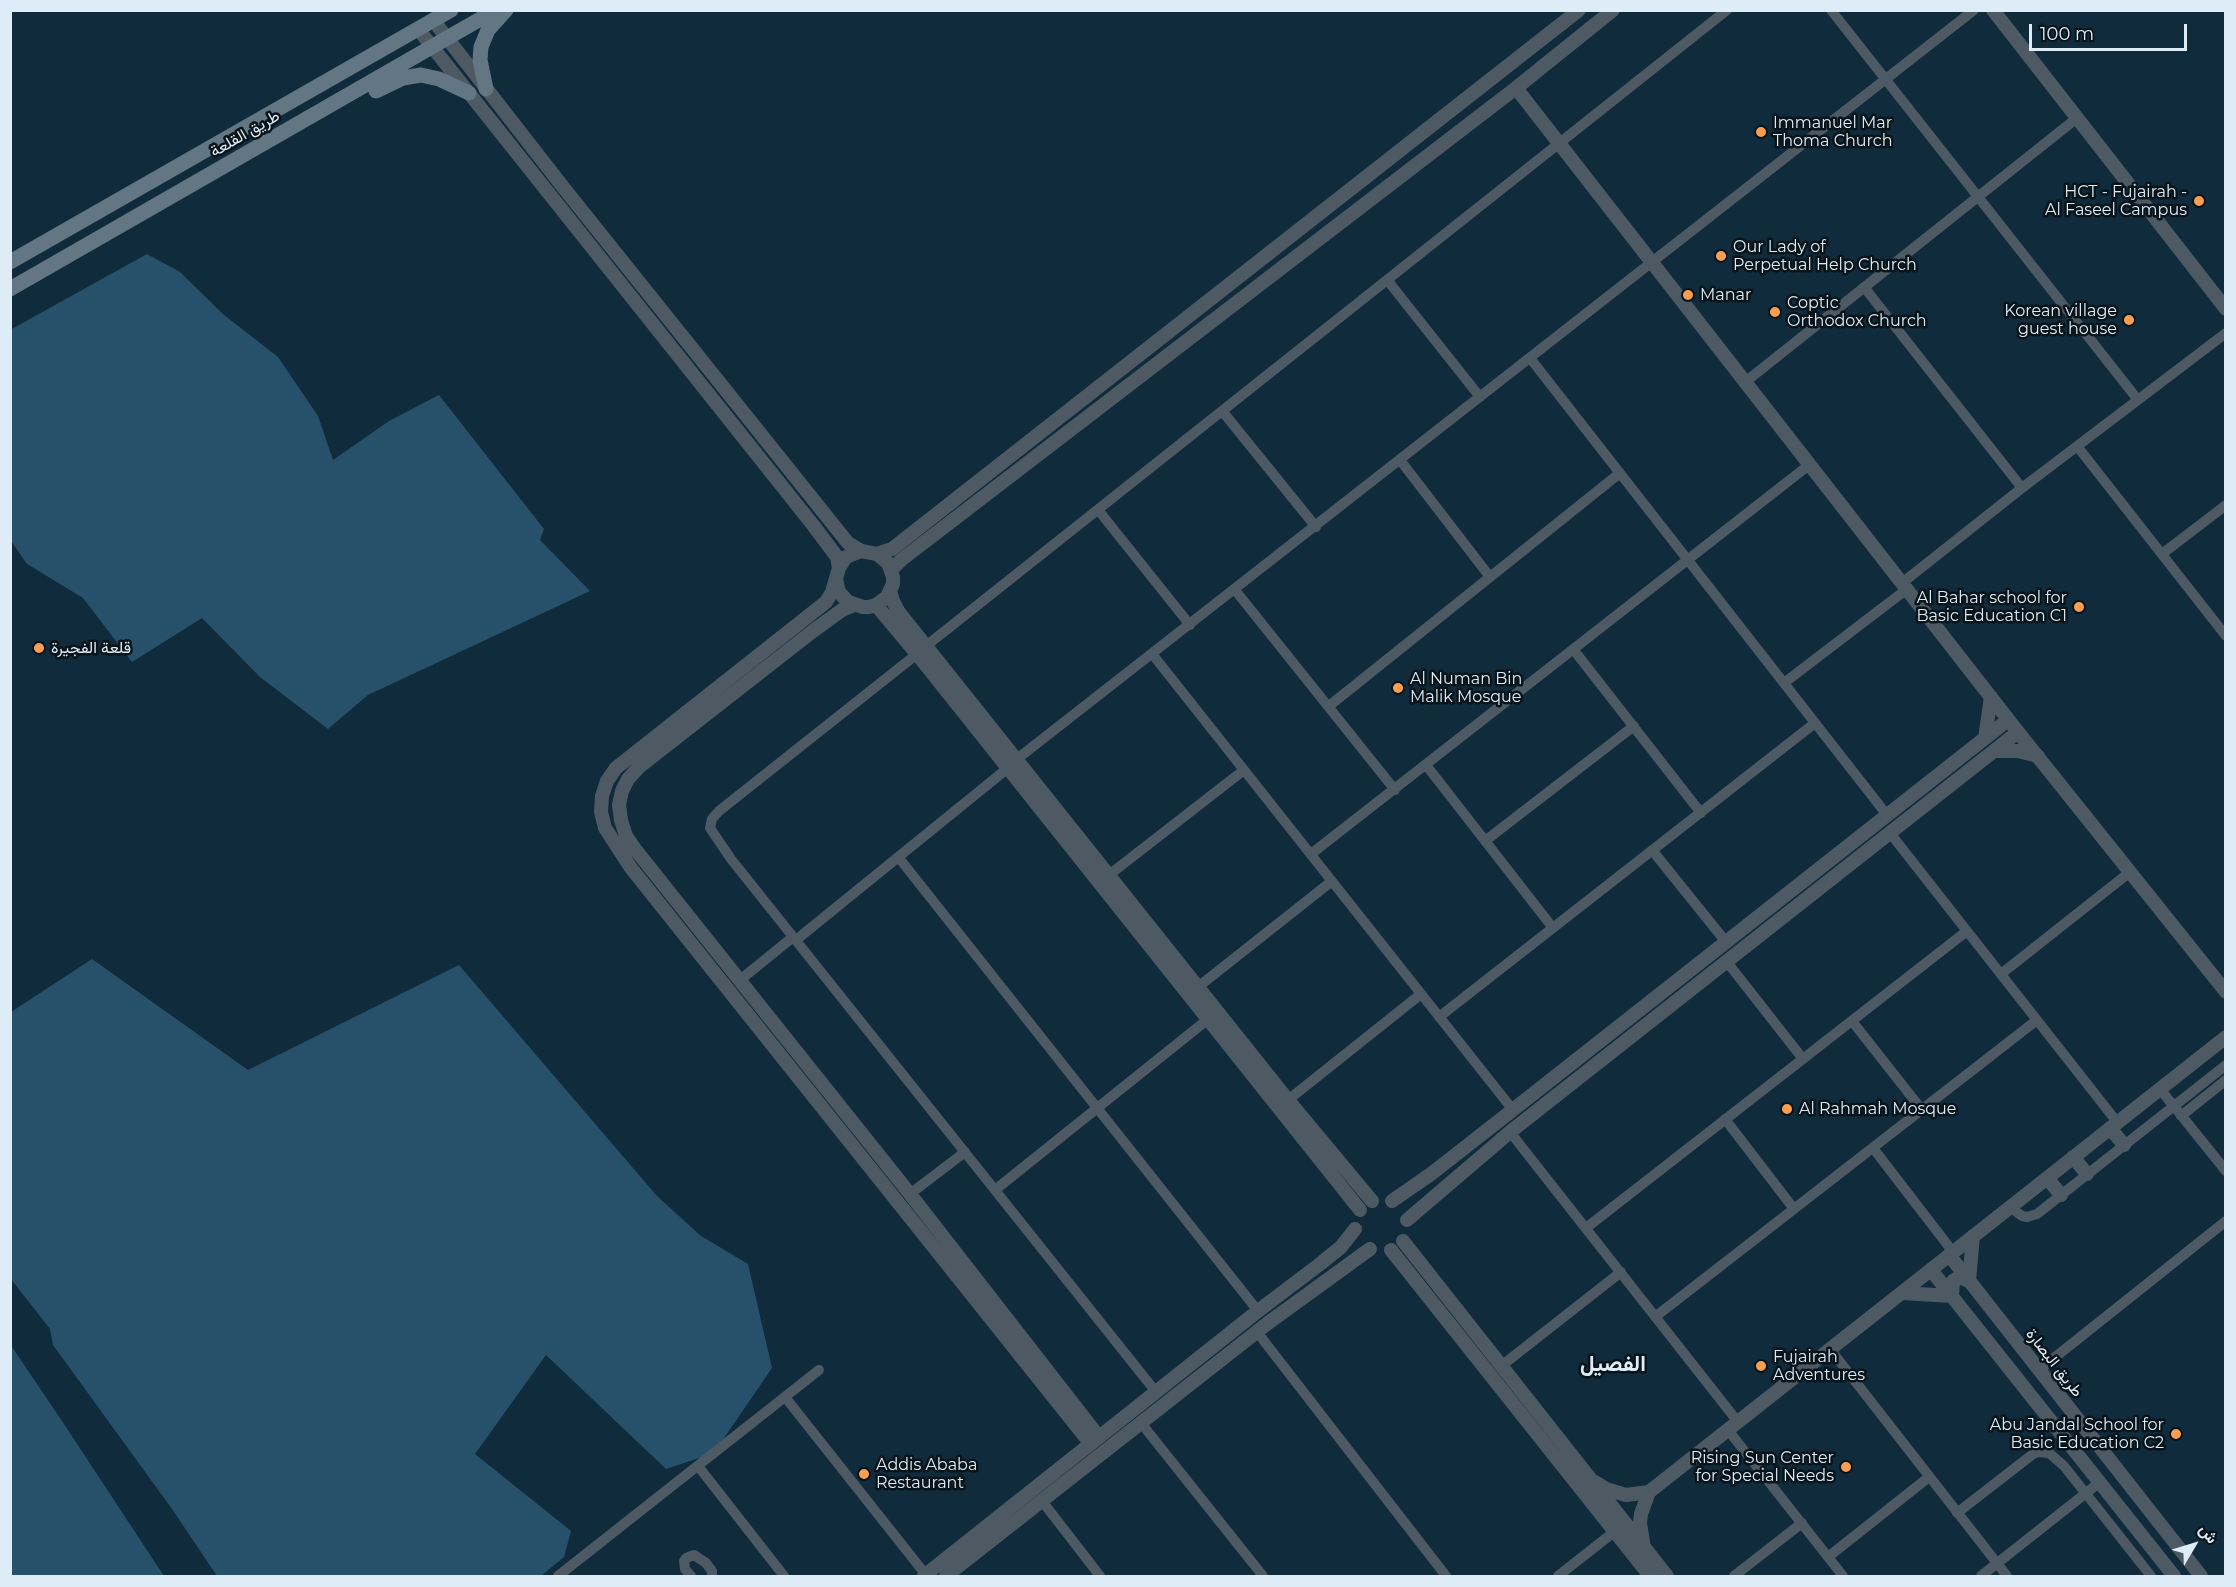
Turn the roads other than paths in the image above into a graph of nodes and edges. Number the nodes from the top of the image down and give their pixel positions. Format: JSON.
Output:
{"nodes":[{"id":1,"x":450,"y":10,"type":"edge"},
{"id":2,"x":496,"y":10,"type":"edge"},
{"id":3,"x":506,"y":10,"type":"edge"},
{"id":4,"x":1579,"y":10,"type":"edge"},
{"id":5,"x":1613,"y":10,"type":"edge"},
{"id":6,"x":1728,"y":10,"type":"edge"},
{"id":7,"x":1831,"y":10,"type":"edge"},
{"id":8,"x":1974,"y":10,"type":"edge"},
{"id":9,"x":1993,"y":10,"type":"edge"},
{"id":10,"x":433,"y":20,"type":"junction"},
{"id":11,"x":418,"y":29,"type":"junction"},
{"id":12,"x":448,"y":39,"type":"junction"},
{"id":13,"x":432,"y":47,"type":"junction"},
{"id":14,"x":1886,"y":81,"type":"junction"},
{"id":15,"x":1516,"y":88,"type":"junction"},
{"id":16,"x":486,"y":89,"type":"junction"},
{"id":17,"x":469,"y":93,"type":"junction"},
{"id":18,"x":350,"y":95,"type":"junction"},
{"id":19,"x":2077,"y":118,"type":"junction"},
{"id":20,"x":1434,"y":124,"type":"junction"},
{"id":21,"x":1560,"y":145,"type":"junction"},
{"id":22,"x":1401,"y":177,"type":"junction"},
{"id":23,"x":1350,"y":189,"type":"junction"},
{"id":24,"x":1977,"y":197,"type":"junction"},
{"id":25,"x":1318,"y":240,"type":"junction"},
{"id":26,"x":10,"y":262,"type":"edge"},
{"id":27,"x":1651,"y":263,"type":"junction"},
{"id":28,"x":1388,"y":281,"type":"junction"},
{"id":29,"x":1864,"y":287,"type":"junction"},
{"id":30,"x":10,"y":288,"type":"edge"},
{"id":31,"x":2226,"y":309,"type":"edge"},
{"id":32,"x":2226,"y":333,"type":"edge"},
{"id":33,"x":1530,"y":358,"type":"junction"},
{"id":34,"x":1744,"y":383,"type":"junction"},
{"id":35,"x":1480,"y":397,"type":"junction"},
{"id":36,"x":2138,"y":400,"type":"junction"},
{"id":37,"x":1223,"y":412,"type":"junction"},
{"id":38,"x":2077,"y":446,"type":"junction"},
{"id":39,"x":1400,"y":460,"type":"junction"},
{"id":40,"x":1809,"y":465,"type":"junction"},
{"id":41,"x":1620,"y":473,"type":"junction"},
{"id":42,"x":2022,"y":488,"type":"junction"},
{"id":43,"x":2226,"y":505,"type":"edge"},
{"id":44,"x":1099,"y":511,"type":"junction"},
{"id":45,"x":1316,"y":527,"type":"junction"},
{"id":46,"x":861,"y":551,"type":"junction"},
{"id":47,"x":877,"y":554,"type":"junction"},
{"id":48,"x":2162,"y":554,"type":"junction"},
{"id":49,"x":1687,"y":559,"type":"junction"},
{"id":50,"x":891,"y":570,"type":"junction"},
{"id":51,"x":838,"y":573,"type":"junction"},
{"id":52,"x":1490,"y":577,"type":"junction"},
{"id":53,"x":1904,"y":586,"type":"junction"},
{"id":54,"x":1235,"y":590,"type":"junction"},
{"id":55,"x":890,"y":591,"type":"junction"},
{"id":56,"x":854,"y":605,"type":"junction"},
{"id":57,"x":876,"y":605,"type":"junction"},
{"id":58,"x":1190,"y":625,"type":"junction"},
{"id":59,"x":2226,"y":636,"type":"edge"},
{"id":60,"x":1573,"y":649,"type":"junction"},
{"id":61,"x":922,"y":650,"type":"junction"},
{"id":62,"x":1153,"y":655,"type":"junction"},
{"id":63,"x":1784,"y":683,"type":"junction"},
{"id":64,"x":1991,"y":697,"type":"junction"},
{"id":65,"x":1329,"y":706,"type":"junction"},
{"id":66,"x":2008,"y":720,"type":"junction"},
{"id":67,"x":1815,"y":723,"type":"junction"},
{"id":68,"x":1634,"y":726,"type":"junction"},
{"id":69,"x":2018,"y":732,"type":"junction"},
{"id":70,"x":1985,"y":738,"type":"junction"},
{"id":71,"x":1994,"y":751,"type":"junction"},
{"id":72,"x":2038,"y":756,"type":"junction"},
{"id":73,"x":1012,"y":764,"type":"junction"},
{"id":74,"x":1426,"y":765,"type":"junction"},
{"id":75,"x":1244,"y":770,"type":"junction"},
{"id":76,"x":1395,"y":790,"type":"junction"},
{"id":77,"x":1701,"y":813,"type":"junction"},
{"id":78,"x":1887,"y":815,"type":"junction"},
{"id":79,"x":1890,"y":833,"type":"junction"},
{"id":80,"x":1485,"y":841,"type":"junction"},
{"id":81,"x":1652,"y":850,"type":"junction"},
{"id":82,"x":1311,"y":854,"type":"junction"},
{"id":83,"x":899,"y":858,"type":"junction"},
{"id":84,"x":2130,"y":872,"type":"junction"},
{"id":85,"x":1109,"y":875,"type":"junction"},
{"id":86,"x":1332,"y":881,"type":"junction"},
{"id":87,"x":1553,"y":928,"type":"junction"},
{"id":88,"x":1967,"y":931,"type":"junction"},
{"id":89,"x":794,"y":938,"type":"junction"},
{"id":90,"x":1726,"y":942,"type":"junction"},
{"id":91,"x":1727,"y":962,"type":"junction"},
{"id":92,"x":2001,"y":974,"type":"junction"},
{"id":93,"x":740,"y":980,"type":"junction"},
{"id":94,"x":1198,"y":987,"type":"junction"},
{"id":95,"x":2225,"y":992,"type":"edge"},
{"id":96,"x":1421,"y":994,"type":"junction"},
{"id":97,"x":1439,"y":1017,"type":"junction"},
{"id":98,"x":1207,"y":1020,"type":"junction"},
{"id":99,"x":2037,"y":1020,"type":"junction"},
{"id":100,"x":1852,"y":1021,"type":"junction"},
{"id":101,"x":2224,"y":1037,"type":"edge"},
{"id":102,"x":1803,"y":1059,"type":"junction"},
{"id":103,"x":2226,"y":1065,"type":"edge"},
{"id":104,"x":2226,"y":1080,"type":"edge"},
{"id":105,"x":2160,"y":1089,"type":"junction"},
{"id":106,"x":1288,"y":1100,"type":"junction"},
{"id":107,"x":2173,"y":1106,"type":"junction"},
{"id":108,"x":1096,"y":1107,"type":"junction"},
{"id":109,"x":1513,"y":1110,"type":"junction"},
{"id":110,"x":1922,"y":1110,"type":"junction"},
{"id":111,"x":2181,"y":1116,"type":"junction"},
{"id":112,"x":1725,"y":1119,"type":"junction"},
{"id":113,"x":2114,"y":1125,"type":"junction"},
{"id":114,"x":1510,"y":1132,"type":"junction"},
{"id":115,"x":2124,"y":1145,"type":"junction"},
{"id":116,"x":1873,"y":1148,"type":"junction"},
{"id":117,"x":965,"y":1152,"type":"junction"},
{"id":118,"x":2073,"y":1157,"type":"junction"},
{"id":119,"x":2226,"y":1171,"type":"edge"},
{"id":120,"x":2087,"y":1174,"type":"junction"},
{"id":121,"x":2047,"y":1178,"type":"junction"},
{"id":122,"x":994,"y":1190,"type":"junction"},
{"id":123,"x":910,"y":1194,"type":"junction"},
{"id":124,"x":2061,"y":1195,"type":"junction"},
{"id":125,"x":1372,"y":1201,"type":"junction"},
{"id":126,"x":1392,"y":1201,"type":"junction"},
{"id":127,"x":2010,"y":1207,"type":"junction"},
{"id":128,"x":1794,"y":1209,"type":"junction"},
{"id":129,"x":1360,"y":1210,"type":"junction"},
{"id":130,"x":1407,"y":1220,"type":"junction"},
{"id":131,"x":2226,"y":1221,"type":"edge"},
{"id":132,"x":1586,"y":1228,"type":"junction"},
{"id":133,"x":1355,"y":1229,"type":"junction"},
{"id":134,"x":1973,"y":1236,"type":"junction"},
{"id":135,"x":1403,"y":1241,"type":"junction"},
{"id":136,"x":1370,"y":1249,"type":"junction"},
{"id":137,"x":1391,"y":1250,"type":"junction"},
{"id":138,"x":1951,"y":1254,"type":"junction"},
{"id":139,"x":1931,"y":1269,"type":"junction"},
{"id":140,"x":1621,"y":1272,"type":"junction"},
{"id":141,"x":1969,"y":1281,"type":"junction"},
{"id":142,"x":1902,"y":1293,"type":"junction"},
{"id":143,"x":1952,"y":1296,"type":"junction"},
{"id":144,"x":1258,"y":1311,"type":"junction"},
{"id":145,"x":1655,"y":1317,"type":"junction"},
{"id":146,"x":1257,"y":1332,"type":"junction"},
{"id":147,"x":1830,"y":1349,"type":"junction"},
{"id":148,"x":1500,"y":1367,"type":"junction"},
{"id":149,"x":819,"y":1370,"type":"dead end"},
{"id":150,"x":2039,"y":1370,"type":"junction"},
{"id":151,"x":1051,"y":1385,"type":"junction"},
{"id":152,"x":1155,"y":1392,"type":"junction"},
{"id":153,"x":785,"y":1397,"type":"junction"},
{"id":154,"x":1141,"y":1423,"type":"junction"},
{"id":155,"x":1733,"y":1426,"type":"junction"},
{"id":156,"x":1095,"y":1440,"type":"junction"},
{"id":157,"x":698,"y":1466,"type":"junction"},
{"id":158,"x":1929,"y":1477,"type":"junction"},
{"id":159,"x":1588,"y":1478,"type":"junction"},
{"id":160,"x":2100,"y":1482,"type":"junction"},
{"id":161,"x":1649,"y":1492,"type":"junction"},
{"id":162,"x":2086,"y":1493,"type":"junction"},
{"id":163,"x":1042,"y":1501,"type":"junction"},
{"id":164,"x":1958,"y":1513,"type":"junction"},
{"id":165,"x":1802,"y":1523,"type":"junction"},
{"id":166,"x":1614,"y":1532,"type":"junction"},
{"id":167,"x":1644,"y":1548,"type":"junction"},
{"id":168,"x":1828,"y":1557,"type":"junction"},
{"id":169,"x":1997,"y":1563,"type":"junction"},
{"id":170,"x":558,"y":1576,"type":"edge"},
{"id":171,"x":691,"y":1576,"type":"edge"},
{"id":172,"x":712,"y":1576,"type":"edge"},
{"id":173,"x":784,"y":1576,"type":"edge"},
{"id":174,"x":925,"y":1576,"type":"edge"},
{"id":175,"x":946,"y":1576,"type":"edge"},
{"id":176,"x":1100,"y":1576,"type":"edge"},
{"id":177,"x":1263,"y":1576,"type":"edge"},
{"id":178,"x":1446,"y":1576,"type":"edge"},
{"id":179,"x":1558,"y":1576,"type":"edge"},
{"id":180,"x":1650,"y":1576,"type":"edge"},
{"id":181,"x":1666,"y":1576,"type":"edge"},
{"id":182,"x":1734,"y":1576,"type":"edge"},
{"id":183,"x":1843,"y":1576,"type":"edge"},
{"id":184,"x":1981,"y":1576,"type":"edge"},
{"id":185,"x":2007,"y":1576,"type":"edge"},
{"id":186,"x":2151,"y":1576,"type":"edge"},
{"id":187,"x":2174,"y":1576,"type":"edge"},
{"id":188,"x":2201,"y":1576,"type":"edge"}],
"edges":[{"from":1,"to":10,"type":"main road","name":"طريق القلعة"},
{"from":2,"to":12,"type":"main road","name":"طريق القلعة"},
{"from":3,"to":16,"type":"main road"},
{"from":4,"to":20,"type":"street"},
{"from":5,"to":15,"type":"street"},
{"from":6,"to":21,"type":"street"},
{"from":7,"to":14,"type":"street"},
{"from":8,"to":14,"type":"street"},
{"from":9,"to":19,"type":"street"},
{"from":10,"to":11,"type":"main road","name":"طريق القلعة"},
{"from":10,"to":12,"type":"street"},
{"from":11,"to":13,"type":"street"},
{"from":11,"to":26,"type":"main road","name":"طريق القلعة"},
{"from":12,"to":13,"type":"main road","name":"طريق القلعة"},
{"from":12,"to":16,"type":"street"},
{"from":13,"to":17,"type":"street"},
{"from":13,"to":18,"type":"main road","name":"طريق القلعة"},
{"from":14,"to":24,"type":"street"},
{"from":14,"to":27,"type":"street"},
{"from":15,"to":21,"type":"street"},
{"from":15,"to":22,"type":"street"},
{"from":16,"to":46,"type":"street"},
{"from":17,"to":18,"type":"main road"},
{"from":17,"to":51,"type":"street"},
{"from":18,"to":30,"type":"main road","name":"طريق القلعة"},
{"from":19,"to":24,"type":"street"},
{"from":19,"to":31,"type":"street"},
{"from":20,"to":22,"type":"street"},
{"from":20,"to":23,"type":"street"},
{"from":21,"to":27,"type":"street"},
{"from":21,"to":28,"type":"street"},
{"from":22,"to":25,"type":"street"},
{"from":23,"to":25,"type":"street"},
{"from":23,"to":47,"type":"street"},
{"from":24,"to":29,"type":"street"},
{"from":24,"to":36,"type":"street"},
{"from":25,"to":50,"type":"street"},
{"from":27,"to":33,"type":"street"},
{"from":27,"to":34,"type":"street"},
{"from":28,"to":35,"type":"street"},
{"from":28,"to":37,"type":"street"},
{"from":29,"to":34,"type":"street"},
{"from":29,"to":42,"type":"street"},
{"from":32,"to":36,"type":"street"},
{"from":33,"to":35,"type":"street"},
{"from":33,"to":41,"type":"street"},
{"from":34,"to":40,"type":"street"},
{"from":35,"to":39,"type":"street"},
{"from":36,"to":38,"type":"street"},
{"from":37,"to":44,"type":"street"},
{"from":37,"to":45,"type":"street"},
{"from":38,"to":42,"type":"street"},
{"from":38,"to":48,"type":"street"},
{"from":39,"to":45,"type":"street"},
{"from":39,"to":52,"type":"street"},
{"from":40,"to":49,"type":"street"},
{"from":40,"to":53,"type":"street"},
{"from":41,"to":49,"type":"street"},
{"from":41,"to":52,"type":"street"},
{"from":42,"to":53,"type":"street"},
{"from":43,"to":48,"type":"street"},
{"from":44,"to":58,"type":"street"},
{"from":44,"to":61,"type":"street"},
{"from":45,"to":54,"type":"street"},
{"from":46,"to":47,"type":"street"},
{"from":46,"to":51,"type":"street"},
{"from":47,"to":50,"type":"street"},
{"from":48,"to":59,"type":"street"},
{"from":49,"to":60,"type":"street"},
{"from":49,"to":63,"type":"street"},
{"from":50,"to":55,"type":"street"},
{"from":51,"to":56,"type":"street"},
{"from":51,"to":151,"type":"street"},
{"from":52,"to":65,"type":"street"},
{"from":53,"to":63,"type":"street"},
{"from":53,"to":64,"type":"street"},
{"from":54,"to":58,"type":"street"},
{"from":54,"to":65,"type":"street"},
{"from":55,"to":57,"type":"street"},
{"from":55,"to":61,"type":"street"},
{"from":56,"to":57,"type":"street"},
{"from":56,"to":93,"type":"street"},
{"from":57,"to":61,"type":"street"},
{"from":58,"to":62,"type":"street"},
{"from":60,"to":68,"type":"street"},
{"from":60,"to":74,"type":"street"},
{"from":61,"to":73,"type":"street"},
{"from":61,"to":89,"type":"street"},
{"from":62,"to":73,"type":"street"},
{"from":62,"to":75,"type":"street"},
{"from":63,"to":67,"type":"street"},
{"from":64,"to":66,"type":"street"},
{"from":64,"to":70,"type":"street"},
{"from":65,"to":76,"type":"street"},
{"from":66,"to":69,"type":"street"},
{"from":66,"to":70,"type":"street"},
{"from":67,"to":77,"type":"street"},
{"from":67,"to":78,"type":"street"},
{"from":68,"to":77,"type":"street"},
{"from":68,"to":80,"type":"street"},
{"from":69,"to":71,"type":"street"},
{"from":69,"to":72,"type":"street"},
{"from":70,"to":78,"type":"street"},
{"from":71,"to":72,"type":"street"},
{"from":71,"to":79,"type":"street"},
{"from":72,"to":84,"type":"street"},
{"from":73,"to":83,"type":"street"},
{"from":73,"to":85,"type":"street"},
{"from":73,"to":98,"type":"street"},
{"from":74,"to":76,"type":"street"},
{"from":74,"to":80,"type":"street"},
{"from":75,"to":82,"type":"street"},
{"from":75,"to":85,"type":"street"},
{"from":76,"to":82,"type":"street"},
{"from":77,"to":81,"type":"street"},
{"from":78,"to":90,"type":"street"},
{"from":79,"to":88,"type":"street"},
{"from":79,"to":91,"type":"street"},
{"from":80,"to":87,"type":"street"},
{"from":81,"to":87,"type":"street"},
{"from":81,"to":90,"type":"street"},
{"from":82,"to":86,"type":"street"},
{"from":83,"to":89,"type":"street"},
{"from":83,"to":108,"type":"street"},
{"from":84,"to":92,"type":"street"},
{"from":84,"to":95,"type":"street"},
{"from":85,"to":94,"type":"street"},
{"from":86,"to":94,"type":"street"},
{"from":86,"to":96,"type":"street"},
{"from":87,"to":97,"type":"street"},
{"from":88,"to":92,"type":"street"},
{"from":88,"to":100,"type":"street"},
{"from":89,"to":93,"type":"street"},
{"from":89,"to":117,"type":"street"},
{"from":90,"to":109,"type":"street"},
{"from":91,"to":102,"type":"street"},
{"from":91,"to":114,"type":"street"},
{"from":92,"to":99,"type":"street"},
{"from":93,"to":123,"type":"street"},
{"from":94,"to":106,"type":"street"},
{"from":96,"to":97,"type":"street"},
{"from":96,"to":106,"type":"street"},
{"from":97,"to":109,"type":"street"},
{"from":98,"to":108,"type":"street"},
{"from":98,"to":129,"type":"street"},
{"from":99,"to":110,"type":"street"},
{"from":99,"to":113,"type":"street"},
{"from":100,"to":102,"type":"street"},
{"from":100,"to":110,"type":"street"},
{"from":101,"to":105,"type":"street"},
{"from":102,"to":112,"type":"street"},
{"from":103,"to":107,"type":"street"},
{"from":104,"to":111,"type":"street"},
{"from":105,"to":107,"type":"street"},
{"from":105,"to":113,"type":"street"},
{"from":106,"to":125,"type":"street"},
{"from":107,"to":111,"type":"street"},
{"from":107,"to":115,"type":"street"},
{"from":108,"to":122,"type":"street"},
{"from":108,"to":144,"type":"street"},
{"from":109,"to":126,"type":"street"},
{"from":110,"to":116,"type":"street"},
{"from":111,"to":119,"type":"street"},
{"from":112,"to":128,"type":"street"},
{"from":112,"to":132,"type":"street"},
{"from":113,"to":115,"type":"street"},
{"from":113,"to":118,"type":"street"},
{"from":114,"to":130,"type":"street"},
{"from":114,"to":132,"type":"street"},
{"from":115,"to":120,"type":"street"},
{"from":116,"to":128,"type":"street"},
{"from":116,"to":138,"type":"street"},
{"from":117,"to":122,"type":"street"},
{"from":117,"to":123,"type":"street"},
{"from":118,"to":120,"type":"street"},
{"from":118,"to":121,"type":"street"},
{"from":120,"to":124,"type":"street"},
{"from":121,"to":124,"type":"street"},
{"from":121,"to":127,"type":"street"},
{"from":122,"to":152,"type":"street"},
{"from":123,"to":151,"type":"street"},
{"from":124,"to":127,"type":"street"},
{"from":125,"to":126,"type":"street"},
{"from":125,"to":129,"type":"street"},
{"from":126,"to":130,"type":"street"},
{"from":127,"to":134,"type":"street"},
{"from":128,"to":145,"type":"street"},
{"from":129,"to":133,"type":"street"},
{"from":130,"to":135,"type":"street"},
{"from":131,"to":150,"type":"street"},
{"from":132,"to":140,"type":"street"},
{"from":133,"to":136,"type":"street"},
{"from":133,"to":144,"type":"street"},
{"from":134,"to":138,"type":"street"},
{"from":134,"to":141,"type":"street"},
{"from":135,"to":137,"type":"street"},
{"from":135,"to":148,"type":"street"},
{"from":136,"to":137,"type":"street"},
{"from":136,"to":146,"type":"street"},
{"from":137,"to":166,"type":"street"},
{"from":138,"to":139,"type":"street"},
{"from":138,"to":141,"type":"street","name":"طريق البصارة"},
{"from":139,"to":142,"type":"street"},
{"from":139,"to":143,"type":"street"},
{"from":140,"to":145,"type":"street"},
{"from":140,"to":148,"type":"street"},
{"from":141,"to":143,"type":"street"},
{"from":141,"to":150,"type":"street","name":"طريق البصارة"},
{"from":142,"to":143,"type":"street"},
{"from":142,"to":147,"type":"street"},
{"from":143,"to":160,"type":"street"},
{"from":144,"to":152,"type":"street"},
{"from":145,"to":155,"type":"street"},
{"from":146,"to":154,"type":"street"},
{"from":146,"to":178,"type":"street"},
{"from":147,"to":155,"type":"street"},
{"from":147,"to":158,"type":"street"},
{"from":148,"to":159,"type":"street"},
{"from":149,"to":153,"type":"street"},
{"from":150,"to":188,"type":"street","name":"طريق البصارة"},
{"from":151,"to":156,"type":"street"},
{"from":152,"to":156,"type":"street"},
{"from":153,"to":157,"type":"street"},
{"from":153,"to":174,"type":"street"},
{"from":154,"to":163,"type":"street"},
{"from":154,"to":177,"type":"street"},
{"from":155,"to":161,"type":"street"},
{"from":155,"to":165,"type":"street"},
{"from":156,"to":174,"type":"street"},
{"from":157,"to":170,"type":"street"},
{"from":157,"to":173,"type":"street"},
{"from":158,"to":164,"type":"street"},
{"from":158,"to":168,"type":"street"},
{"from":159,"to":161,"type":"street"},
{"from":159,"to":167,"type":"street"},
{"from":160,"to":162,"type":"street"},
{"from":160,"to":187,"type":"street"},
{"from":161,"to":167,"type":"street"},
{"from":162,"to":164,"type":"street"},
{"from":162,"to":169,"type":"street"},
{"from":162,"to":186,"type":"street"},
{"from":163,"to":175,"type":"street"},
{"from":163,"to":176,"type":"street"},
{"from":164,"to":169,"type":"street"},
{"from":165,"to":168,"type":"street"},
{"from":165,"to":182,"type":"street"},
{"from":166,"to":179,"type":"street"},
{"from":166,"to":180,"type":"street"},
{"from":167,"to":181,"type":"street"},
{"from":168,"to":183,"type":"street"},
{"from":169,"to":184,"type":"street"},
{"from":169,"to":185,"type":"street"},
{"from":171,"to":172,"type":"street"}]}
